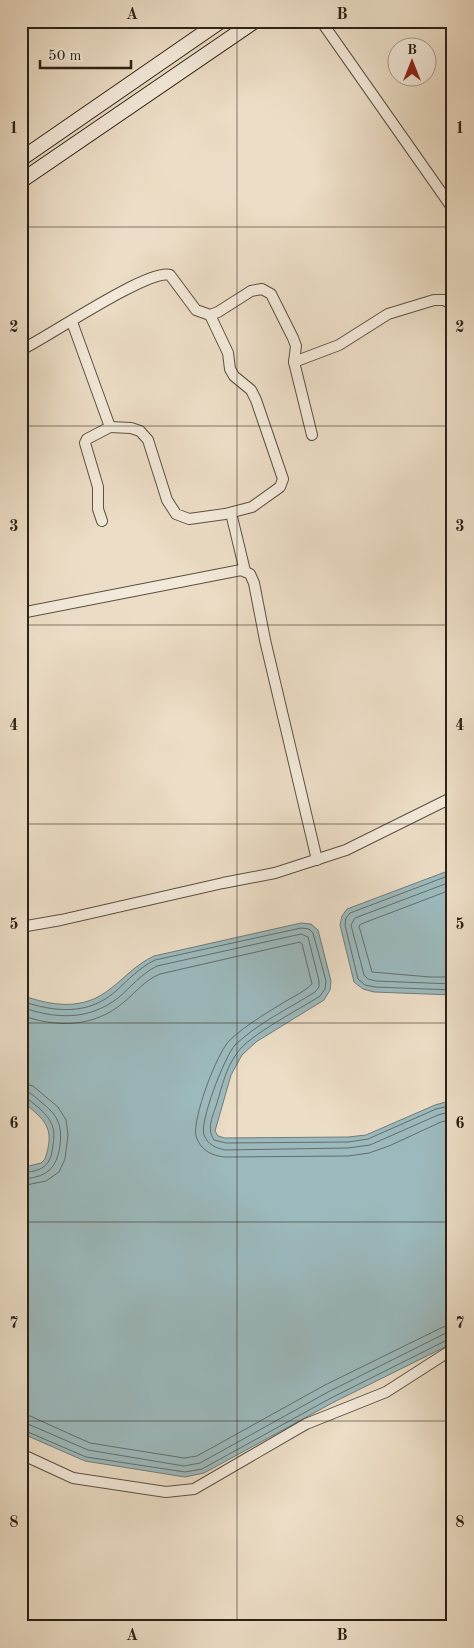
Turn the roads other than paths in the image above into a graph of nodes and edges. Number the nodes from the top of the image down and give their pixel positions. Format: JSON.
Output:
{"nodes":[{"id":1,"x":222,"y":21,"type":"edge"},
{"id":2,"x":255,"y":21,"type":"edge"},
{"id":3,"x":321,"y":21,"type":"edge"},
{"id":4,"x":151,"y":71,"type":"junction"},
{"id":5,"x":161,"y":86,"type":"junction"},
{"id":6,"x":21,"y":159,"type":"edge"},
{"id":7,"x":21,"y":181,"type":"edge"},
{"id":8,"x":453,"y":209,"type":"edge"},
{"id":9,"x":453,"y":305,"type":"edge"},
{"id":10,"x":210,"y":315,"type":"junction"},
{"id":11,"x":72,"y":322,"type":"junction"},
{"id":12,"x":21,"y":350,"type":"edge"},
{"id":13,"x":294,"y":362,"type":"junction"},
{"id":14,"x":110,"y":427,"type":"junction"},
{"id":15,"x":312,"y":435,"type":"dead end"},
{"id":16,"x":231,"y":513,"type":"junction"},
{"id":17,"x":102,"y":521,"type":"dead end"},
{"id":18,"x":245,"y":571,"type":"junction"},
{"id":19,"x":21,"y":613,"type":"edge"},
{"id":20,"x":453,"y":797,"type":"edge"},
{"id":21,"x":317,"y":860,"type":"junction"},
{"id":22,"x":21,"y":926,"type":"edge"},
{"id":23,"x":453,"y":1349,"type":"edge"},
{"id":24,"x":21,"y":1454,"type":"edge"}],
"edges":[{"from":1,"to":4,"type":"main road"},
{"from":2,"to":5,"type":"main road"},
{"from":3,"to":8,"type":"street"},
{"from":4,"to":5,"type":"main road"},
{"from":4,"to":6,"type":"main road"},
{"from":5,"to":7,"type":"main road"},
{"from":9,"to":13,"type":"street"},
{"from":10,"to":11,"type":"street"},
{"from":10,"to":13,"type":"street"},
{"from":10,"to":16,"type":"street"},
{"from":11,"to":12,"type":"street"},
{"from":11,"to":14,"type":"street"},
{"from":13,"to":15,"type":"street"},
{"from":14,"to":16,"type":"street"},
{"from":14,"to":17,"type":"street"},
{"from":16,"to":18,"type":"street"},
{"from":18,"to":19,"type":"street"},
{"from":18,"to":21,"type":"street"},
{"from":20,"to":21,"type":"street"},
{"from":21,"to":22,"type":"street"},
{"from":23,"to":24,"type":"street"}]}
